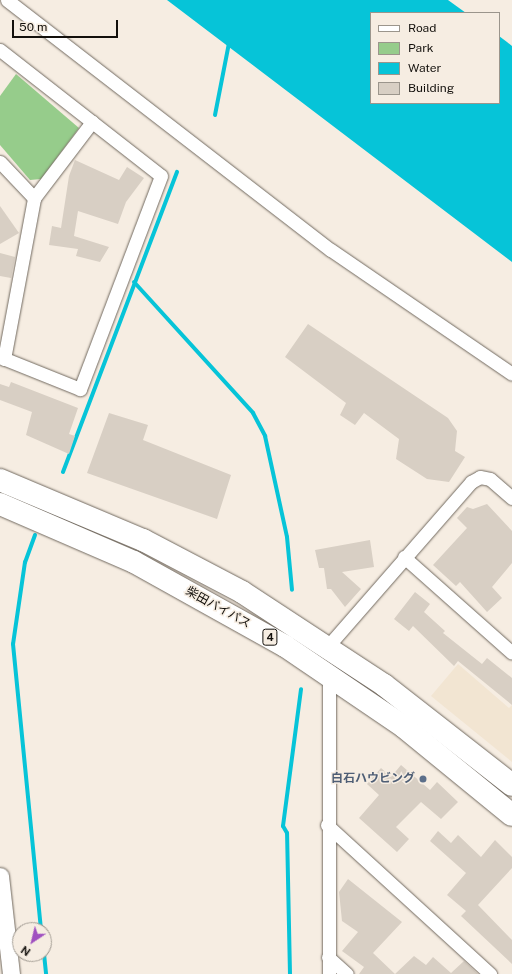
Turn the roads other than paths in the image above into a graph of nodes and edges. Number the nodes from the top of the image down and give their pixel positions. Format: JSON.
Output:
{"nodes":[{"id":1,"x":7,"y":0,"type":"edge"},
{"id":2,"x":0,"y":50,"type":"edge"},
{"id":3,"x":92,"y":122,"type":"junction"},
{"id":4,"x":0,"y":162,"type":"edge"},
{"id":5,"x":34,"y":198,"type":"junction"},
{"id":6,"x":2,"y":358,"type":"edge"},
{"id":7,"x":512,"y":374,"type":"edge"},
{"id":8,"x":0,"y":480,"type":"edge"},
{"id":9,"x":512,"y":498,"type":"edge"},
{"id":10,"x":0,"y":504,"type":"edge"},
{"id":11,"x":404,"y":557,"type":"junction"},
{"id":12,"x":328,"y":646,"type":"junction"},
{"id":13,"x":512,"y":653,"type":"edge"},
{"id":14,"x":329,"y":674,"type":"junction"},
{"id":15,"x":512,"y":785,"type":"edge"},
{"id":16,"x":512,"y":815,"type":"edge"},
{"id":17,"x":327,"y":824,"type":"junction"},
{"id":18,"x":0,"y":876,"type":"edge"},
{"id":19,"x":328,"y":957,"type":"junction"},
{"id":20,"x":11,"y":974,"type":"edge"},
{"id":21,"x":329,"y":974,"type":"edge"},
{"id":22,"x":347,"y":974,"type":"edge"},
{"id":23,"x":490,"y":974,"type":"edge"}],
"edges":[{"from":1,"to":7,"type":"street"},
{"from":2,"to":3,"type":"street"},
{"from":3,"to":5,"type":"street"},
{"from":3,"to":6,"type":"street"},
{"from":4,"to":5,"type":"street"},
{"from":5,"to":6,"type":"street"},
{"from":8,"to":12,"type":"highway","name":"柴田バイパス","number":"4"},
{"from":9,"to":11,"type":"street"},
{"from":10,"to":14,"type":"highway","name":"柴田バイパス","number":"4"},
{"from":11,"to":12,"type":"street"},
{"from":11,"to":13,"type":"street"},
{"from":12,"to":15,"type":"highway","name":"柴田バイパス","number":"4"},
{"from":14,"to":16,"type":"highway","name":"柴田バイパス","number":"4"},
{"from":14,"to":17,"type":"street"},
{"from":17,"to":19,"type":"street"},
{"from":17,"to":23,"type":"street"},
{"from":18,"to":20,"type":"street"},
{"from":19,"to":21,"type":"street"},
{"from":19,"to":22,"type":"street"}]}
